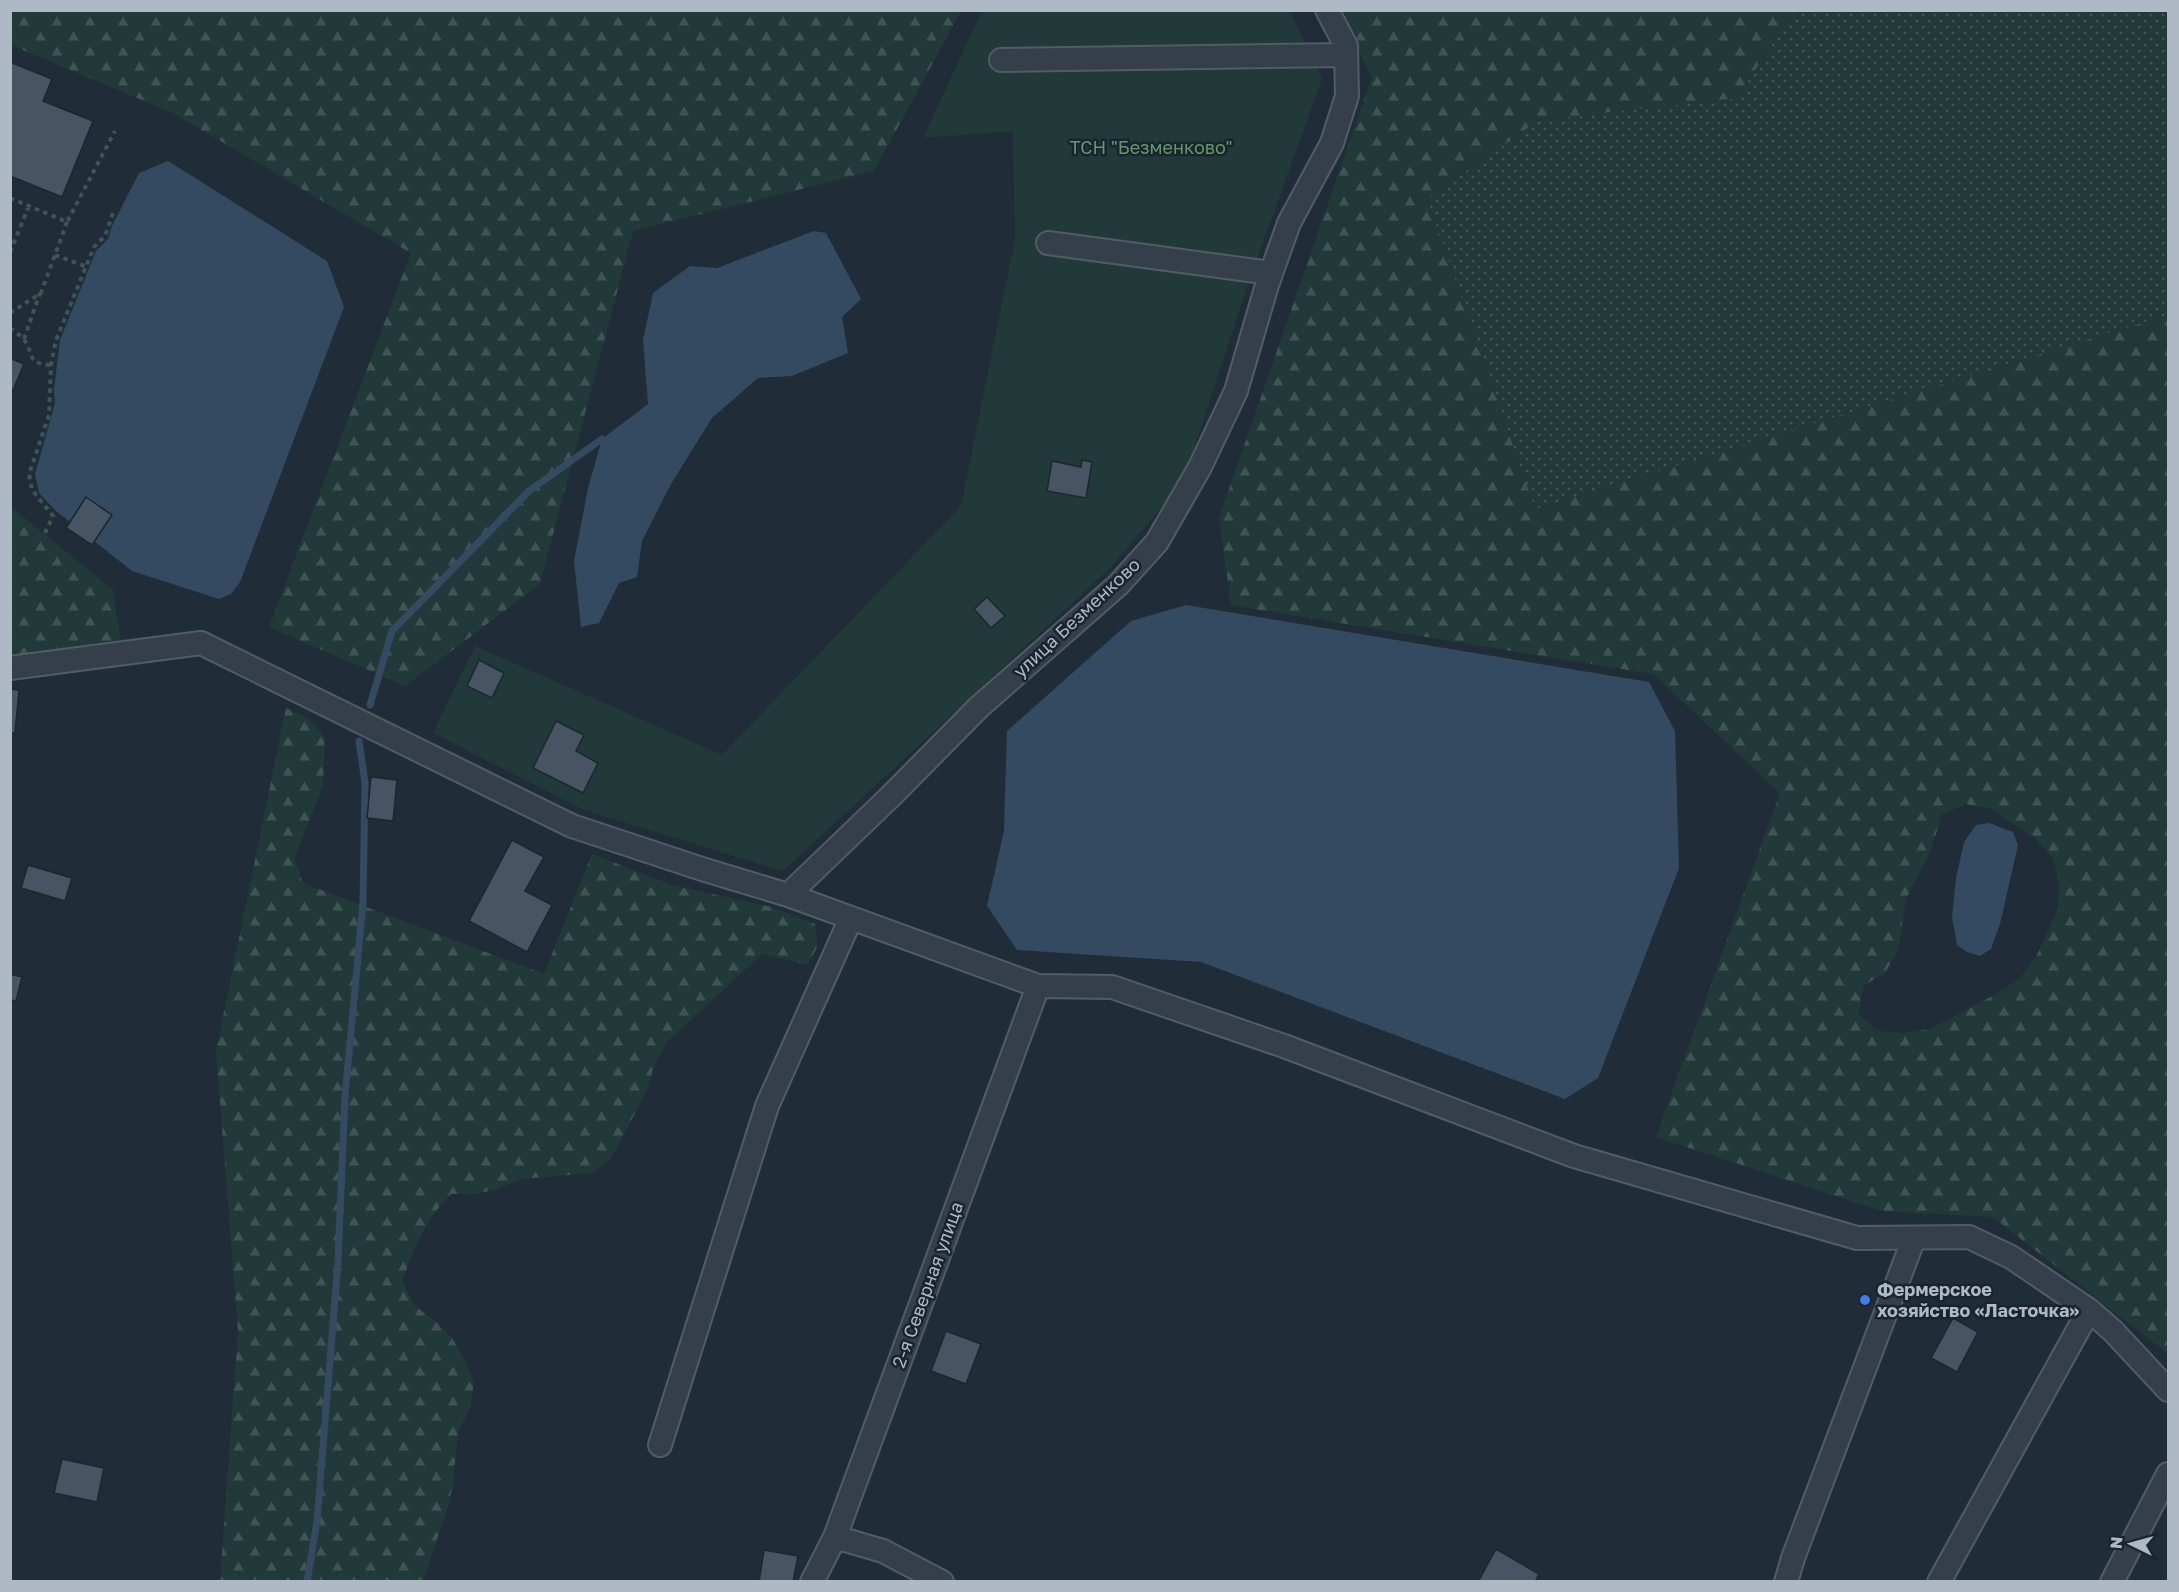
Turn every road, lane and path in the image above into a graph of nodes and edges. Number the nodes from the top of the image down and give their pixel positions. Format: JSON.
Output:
{"nodes":[{"id":1,"x":1327,"y":10,"type":"edge"},
{"id":2,"x":1346,"y":55,"type":"junction"},
{"id":3,"x":1001,"y":60,"type":"dead end"},
{"id":4,"x":115,"y":131,"type":"dead end"},
{"id":5,"x":10,"y":198,"type":"edge"},
{"id":6,"x":29,"y":206,"type":"junction"},
{"id":7,"x":112,"y":213,"type":"dead end"},
{"id":8,"x":67,"y":222,"type":"junction"},
{"id":9,"x":1048,"y":243,"type":"dead end"},
{"id":10,"x":10,"y":252,"type":"edge"},
{"id":11,"x":55,"y":255,"type":"junction"},
{"id":12,"x":87,"y":267,"type":"junction"},
{"id":13,"x":1271,"y":273,"type":"junction"},
{"id":14,"x":41,"y":292,"type":"junction"},
{"id":15,"x":10,"y":313,"type":"edge"},
{"id":16,"x":10,"y":328,"type":"edge"},
{"id":17,"x":24,"y":339,"type":"junction"},
{"id":18,"x":51,"y":365,"type":"junction"},
{"id":19,"x":45,"y":533,"type":"dead end"},
{"id":20,"x":10,"y":668,"type":"edge"},
{"id":21,"x":788,"y":895,"type":"junction"},
{"id":22,"x":851,"y":918,"type":"junction"},
{"id":23,"x":1038,"y":986,"type":"junction"},
{"id":24,"x":1914,"y":1238,"type":"junction"},
{"id":25,"x":2090,"y":1310,"type":"junction"},
{"id":26,"x":2169,"y":1390,"type":"edge"},
{"id":27,"x":660,"y":1445,"type":"dead end"},
{"id":28,"x":2169,"y":1474,"type":"edge"},
{"id":29,"x":835,"y":1537,"type":"junction"},
{"id":30,"x":812,"y":1581,"type":"edge"},
{"id":31,"x":942,"y":1581,"type":"edge"},
{"id":32,"x":1786,"y":1581,"type":"edge"},
{"id":33,"x":1939,"y":1581,"type":"edge"},
{"id":34,"x":2112,"y":1581,"type":"edge"}],
"edges":[{"from":1,"to":2,"type":"street","name":"улица Безменково"},
{"from":2,"to":3,"type":"street"},
{"from":2,"to":13,"type":"street","name":"улица Безменково"},
{"from":4,"to":8,"type":"path"},
{"from":5,"to":6,"type":"path"},
{"from":6,"to":8,"type":"path"},
{"from":6,"to":10,"type":"path"},
{"from":7,"to":12,"type":"path"},
{"from":8,"to":11,"type":"path"},
{"from":9,"to":13,"type":"street"},
{"from":11,"to":12,"type":"path"},
{"from":11,"to":14,"type":"path"},
{"from":12,"to":18,"type":"path"},
{"from":13,"to":21,"type":"street","name":"улица Безменково"},
{"from":14,"to":15,"type":"path"},
{"from":14,"to":17,"type":"path"},
{"from":16,"to":17,"type":"path"},
{"from":17,"to":18,"type":"path"},
{"from":18,"to":19,"type":"path"},
{"from":20,"to":21,"type":"street"},
{"from":21,"to":22,"type":"street"},
{"from":22,"to":23,"type":"street"},
{"from":22,"to":27,"type":"street"},
{"from":23,"to":24,"type":"street"},
{"from":23,"to":29,"type":"street","name":"2-я Северная улица"},
{"from":24,"to":25,"type":"street"},
{"from":24,"to":32,"type":"street"},
{"from":25,"to":26,"type":"street"},
{"from":25,"to":33,"type":"street"},
{"from":28,"to":34,"type":"street"},
{"from":29,"to":30,"type":"street","name":"2-я Северная улица"},
{"from":29,"to":31,"type":"street"}]}
